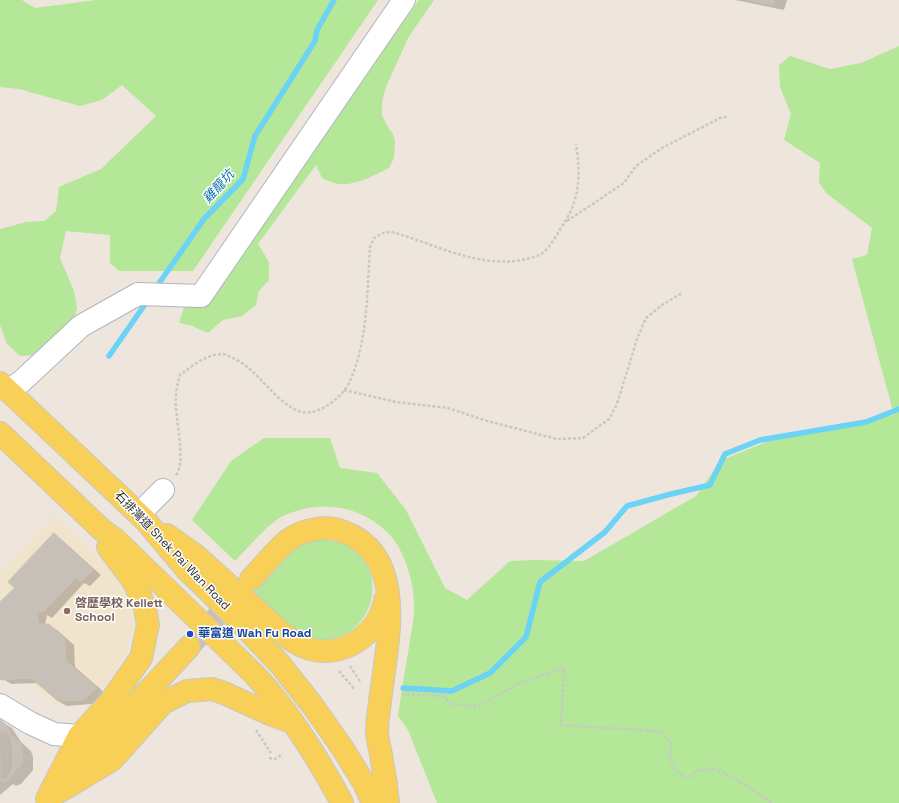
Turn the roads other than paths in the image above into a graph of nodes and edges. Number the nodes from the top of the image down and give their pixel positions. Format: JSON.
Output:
{"nodes":[{"id":1,"x":404,"y":0,"type":"edge"},
{"id":2,"x":4,"y":387,"type":"edge"},
{"id":3,"x":0,"y":433,"type":"edge"},
{"id":4,"x":162,"y":490,"type":"road end"},
{"id":5,"x":142,"y":517,"type":"junction"},
{"id":6,"x":101,"y":529,"type":"junction"},
{"id":7,"x":252,"y":579,"type":"tunnel mouth"},
{"id":8,"x":386,"y":581,"type":"junction"},
{"id":9,"x":189,"y":647,"type":"tunnel mouth"},
{"id":10,"x":0,"y":705,"type":"edge"},
{"id":11,"x":292,"y":722,"type":"junction"},
{"id":12,"x":79,"y":736,"type":"junction"},
{"id":13,"x":44,"y":801,"type":"edge"},
{"id":14,"x":342,"y":803,"type":"edge"},
{"id":15,"x":373,"y":803,"type":"edge"},
{"id":16,"x":388,"y":803,"type":"edge"}],
"edges":[{"from":1,"to":2,"type":"street"},
{"from":2,"to":5,"type":"main road","name":"石排灣道 Shek Pai Wan Road"},
{"from":3,"to":6,"type":"main road"},
{"from":4,"to":5,"type":"street"},
{"from":5,"to":8,"type":"main road"},
{"from":5,"to":15,"type":"main road","name":"石排灣道 Shek Pai Wan Road"},
{"from":6,"to":11,"type":"main road"},
{"from":6,"to":12,"type":"main road"},
{"from":7,"to":8,"type":"main road"},
{"from":8,"to":16,"type":"main road"},
{"from":9,"to":13,"type":"main road"},
{"from":10,"to":12,"type":"street"},
{"from":11,"to":13,"type":"main road"},
{"from":11,"to":14,"type":"main road"},
{"from":12,"to":13,"type":"main road"}]}
